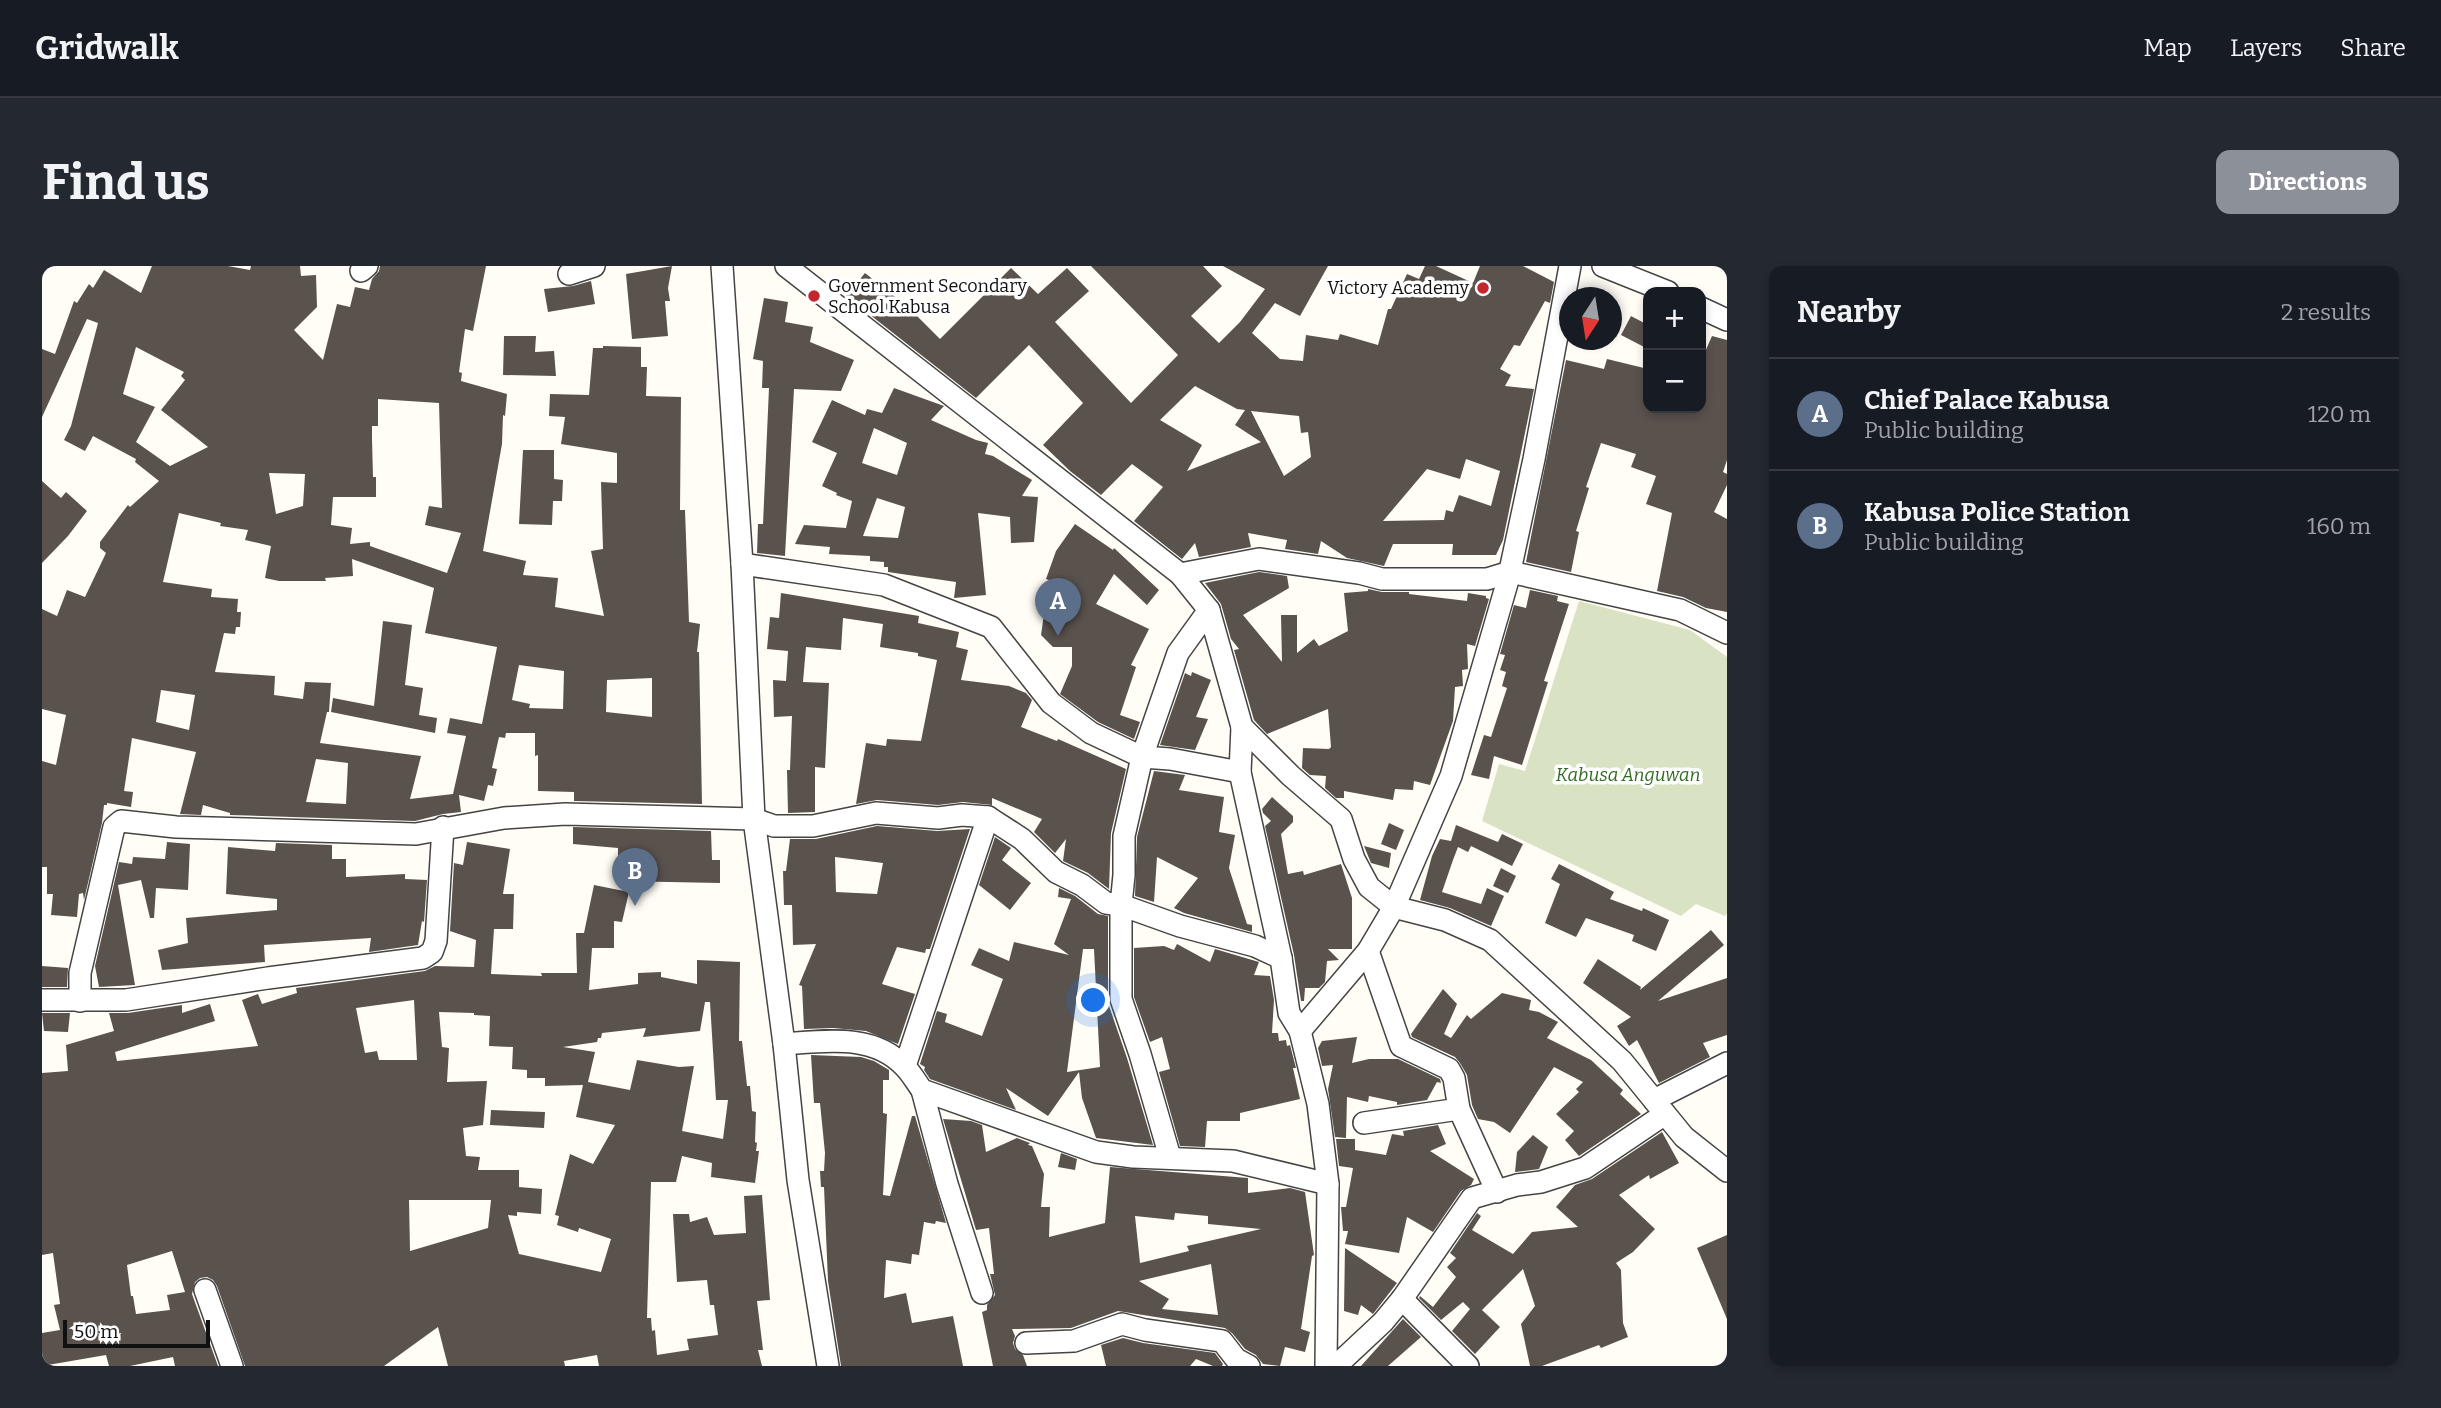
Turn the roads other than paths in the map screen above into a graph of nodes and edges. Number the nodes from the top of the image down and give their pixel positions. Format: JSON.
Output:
{"nodes":[{"id":1,"x":594,"y":266,"type":"edge"},
{"id":2,"x":722,"y":266,"type":"edge"},
{"id":3,"x":786,"y":266,"type":"edge"},
{"id":4,"x":1570,"y":266,"type":"edge"},
{"id":5,"x":1602,"y":266,"type":"edge"},
{"id":6,"x":569,"y":274,"type":"dead end"},
{"id":7,"x":1655,"y":287,"type":"edge"},
{"id":8,"x":1706,"y":310,"type":"edge"},
{"id":9,"x":1727,"y":320,"type":"edge"},
{"id":10,"x":742,"y":564,"type":"junction"},
{"id":11,"x":1510,"y":572,"type":"junction"},
{"id":12,"x":1180,"y":574,"type":"junction"},
{"id":13,"x":1209,"y":610,"type":"junction"},
{"id":14,"x":1727,"y":633,"type":"edge"},
{"id":15,"x":1242,"y":727,"type":"junction"},
{"id":16,"x":1142,"y":757,"type":"junction"},
{"id":17,"x":1240,"y":772,"type":"junction"},
{"id":18,"x":988,"y":817,"type":"junction"},
{"id":19,"x":754,"y":820,"type":"junction"},
{"id":20,"x":443,"y":827,"type":"junction"},
{"id":21,"x":1121,"y":905,"type":"junction"},
{"id":22,"x":1394,"y":907,"type":"junction"},
{"id":23,"x":1368,"y":951,"type":"junction"},
{"id":24,"x":1281,"y":958,"type":"junction"},
{"id":25,"x":42,"y":1000,"type":"edge"},
{"id":26,"x":80,"y":1001,"type":"junction"},
{"id":27,"x":1300,"y":1031,"type":"junction"},
{"id":28,"x":784,"y":1044,"type":"junction"},
{"id":29,"x":1727,"y":1063,"type":"edge"},
{"id":30,"x":905,"y":1066,"type":"junction"},
{"id":31,"x":922,"y":1090,"type":"junction"},
{"id":32,"x":1659,"y":1107,"type":"junction"},
{"id":33,"x":1459,"y":1109,"type":"junction"},
{"id":34,"x":1364,"y":1124,"type":"dead end"},
{"id":35,"x":1170,"y":1157,"type":"junction"},
{"id":36,"x":1727,"y":1171,"type":"edge"},
{"id":37,"x":1328,"y":1184,"type":"junction"},
{"id":38,"x":1497,"y":1192,"type":"junction"},
{"id":39,"x":205,"y":1290,"type":"dead end"},
{"id":40,"x":982,"y":1293,"type":"dead end"},
{"id":41,"x":1402,"y":1299,"type":"junction"},
{"id":42,"x":1026,"y":1343,"type":"dead end"},
{"id":43,"x":232,"y":1366,"type":"edge"},
{"id":44,"x":828,"y":1366,"type":"edge"},
{"id":45,"x":1249,"y":1366,"type":"edge"},
{"id":46,"x":1326,"y":1366,"type":"edge"},
{"id":47,"x":1336,"y":1366,"type":"edge"},
{"id":48,"x":1468,"y":1366,"type":"edge"}],
"edges":[{"from":1,"to":6,"type":"street"},
{"from":2,"to":10,"type":"street"},
{"from":3,"to":12,"type":"street"},
{"from":4,"to":11,"type":"street"},
{"from":5,"to":7,"type":"street"},
{"from":8,"to":9,"type":"street"},
{"from":10,"to":16,"type":"street"},
{"from":10,"to":19,"type":"street"},
{"from":11,"to":12,"type":"street"},
{"from":11,"to":14,"type":"street"},
{"from":11,"to":22,"type":"street"},
{"from":12,"to":13,"type":"street"},
{"from":13,"to":15,"type":"street"},
{"from":13,"to":16,"type":"street"},
{"from":15,"to":17,"type":"street"},
{"from":15,"to":22,"type":"street"},
{"from":16,"to":17,"type":"street"},
{"from":16,"to":21,"type":"street"},
{"from":17,"to":24,"type":"street"},
{"from":18,"to":19,"type":"street"},
{"from":18,"to":21,"type":"street"},
{"from":18,"to":30,"type":"street"},
{"from":19,"to":20,"type":"street"},
{"from":19,"to":28,"type":"street"},
{"from":20,"to":26,"type":"street"},
{"from":20,"to":26,"type":"street"},
{"from":21,"to":24,"type":"street"},
{"from":21,"to":35,"type":"street"},
{"from":22,"to":23,"type":"street"},
{"from":22,"to":32,"type":"street"},
{"from":23,"to":27,"type":"street"},
{"from":23,"to":33,"type":"street"},
{"from":24,"to":27,"type":"street"},
{"from":25,"to":26,"type":"street"},
{"from":27,"to":37,"type":"street"},
{"from":28,"to":30,"type":"street"},
{"from":28,"to":44,"type":"street"},
{"from":29,"to":32,"type":"street"},
{"from":30,"to":31,"type":"street"},
{"from":31,"to":35,"type":"street"},
{"from":31,"to":40,"type":"street"},
{"from":32,"to":36,"type":"street"},
{"from":32,"to":38,"type":"street"},
{"from":33,"to":34,"type":"street"},
{"from":33,"to":38,"type":"street"},
{"from":35,"to":37,"type":"street"},
{"from":37,"to":46,"type":"street"},
{"from":38,"to":41,"type":"street"},
{"from":39,"to":43,"type":"street"},
{"from":41,"to":47,"type":"street"},
{"from":41,"to":48,"type":"street"},
{"from":42,"to":45,"type":"street"}]}
